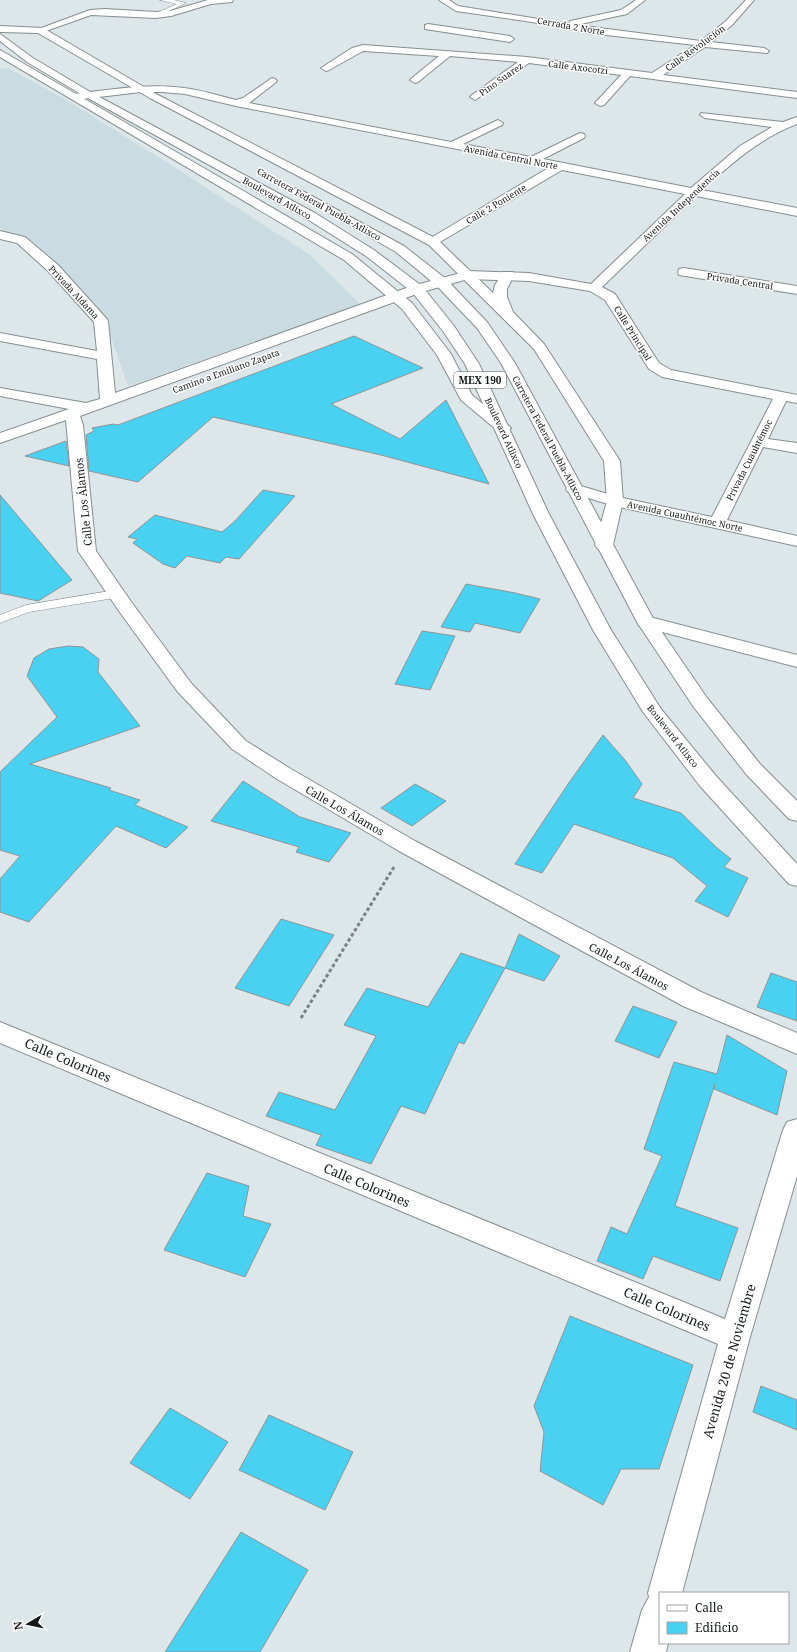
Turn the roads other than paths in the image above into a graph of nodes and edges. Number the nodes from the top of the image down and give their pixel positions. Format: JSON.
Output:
{"nodes":[{"id":1,"x":163,"y":0,"type":"edge"},
{"id":2,"x":190,"y":0,"type":"edge"},
{"id":3,"x":229,"y":0,"type":"edge"},
{"id":4,"x":443,"y":0,"type":"edge"},
{"id":5,"x":750,"y":0,"type":"edge"},
{"id":6,"x":183,"y":2,"type":"junction"},
{"id":7,"x":639,"y":2,"type":"edge"},
{"id":8,"x":456,"y":8,"type":"junction"},
{"id":9,"x":156,"y":15,"type":"junction"},
{"id":10,"x":547,"y":23,"type":"junction"},
{"id":11,"x":560,"y":25,"type":"junction"},
{"id":12,"x":535,"y":28,"type":"dead end"},
{"id":13,"x":2,"y":29,"type":"edge"},
{"id":14,"x":40,"y":30,"type":"junction"},
{"id":15,"x":26,"y":41,"type":"dead end"},
{"id":16,"x":702,"y":45,"type":"junction"},
{"id":17,"x":764,"y":51,"type":"dead end"},
{"id":18,"x":0,"y":53,"type":"edge"},
{"id":19,"x":448,"y":53,"type":"junction"},
{"id":20,"x":475,"y":55,"type":"junction"},
{"id":21,"x":50,"y":57,"type":"dead end"},
{"id":22,"x":527,"y":60,"type":"junction"},
{"id":23,"x":326,"y":68,"type":"dead end"},
{"id":24,"x":628,"y":73,"type":"junction"},
{"id":25,"x":654,"y":76,"type":"junction"},
{"id":26,"x":415,"y":80,"type":"dead end"},
{"id":27,"x":272,"y":81,"type":"dead end"},
{"id":28,"x":141,"y":89,"type":"junction"},
{"id":29,"x":91,"y":92,"type":"junction"},
{"id":30,"x":120,"y":95,"type":"junction"},
{"id":31,"x":797,"y":95,"type":"edge"},
{"id":32,"x":153,"y":96,"type":"junction"},
{"id":33,"x":475,"y":97,"type":"dead end"},
{"id":34,"x":231,"y":102,"type":"junction"},
{"id":35,"x":600,"y":103,"type":"dead end"},
{"id":36,"x":139,"y":106,"type":"dead end"},
{"id":37,"x":705,"y":115,"type":"dead end"},
{"id":38,"x":797,"y":120,"type":"edge"},
{"id":39,"x":498,"y":123,"type":"dead end"},
{"id":40,"x":782,"y":125,"type":"junction"},
{"id":41,"x":771,"y":130,"type":"junction"},
{"id":42,"x":790,"y":133,"type":"dead end"},
{"id":43,"x":580,"y":136,"type":"dead end"},
{"id":44,"x":453,"y":145,"type":"junction"},
{"id":45,"x":531,"y":161,"type":"junction"},
{"id":46,"x":560,"y":166,"type":"junction"},
{"id":47,"x":284,"y":185,"type":"dead end"},
{"id":48,"x":692,"y":192,"type":"junction"},
{"id":49,"x":797,"y":212,"type":"edge"},
{"id":50,"x":0,"y":235,"type":"edge"},
{"id":51,"x":433,"y":242,"type":"junction"},
{"id":52,"x":684,"y":272,"type":"dead end"},
{"id":53,"x":508,"y":275,"type":"junction"},
{"id":54,"x":473,"y":279,"type":"junction"},
{"id":55,"x":446,"y":287,"type":"junction"},
{"id":56,"x":594,"y":288,"type":"junction"},
{"id":57,"x":797,"y":290,"type":"edge"},
{"id":58,"x":421,"y":294,"type":"junction"},
{"id":59,"x":401,"y":301,"type":"junction"},
{"id":60,"x":507,"y":314,"type":"junction"},
{"id":61,"x":0,"y":337,"type":"edge"},
{"id":62,"x":103,"y":356,"type":"junction"},
{"id":63,"x":0,"y":392,"type":"edge"},
{"id":64,"x":781,"y":397,"type":"junction"},
{"id":65,"x":797,"y":399,"type":"edge"},
{"id":66,"x":108,"y":401,"type":"junction"},
{"id":67,"x":78,"y":415,"type":"junction"},
{"id":68,"x":503,"y":428,"type":"junction"},
{"id":69,"x":0,"y":438,"type":"edge"},
{"id":70,"x":758,"y":442,"type":"junction"},
{"id":71,"x":797,"y":448,"type":"edge"},
{"id":72,"x":0,"y":449,"type":"edge"},
{"id":73,"x":574,"y":489,"type":"junction"},
{"id":74,"x":615,"y":501,"type":"junction"},
{"id":75,"x":717,"y":523,"type":"junction"},
{"id":76,"x":797,"y":541,"type":"edge"},
{"id":77,"x":604,"y":545,"type":"junction"},
{"id":78,"x":116,"y":594,"type":"junction"},
{"id":79,"x":0,"y":619,"type":"edge"},
{"id":80,"x":646,"y":622,"type":"junction"},
{"id":81,"x":797,"y":661,"type":"edge"},
{"id":82,"x":797,"y":814,"type":"edge"},
{"id":83,"x":797,"y":878,"type":"edge"},
{"id":84,"x":0,"y":1032,"type":"edge"},
{"id":85,"x":797,"y":1044,"type":"edge"},
{"id":86,"x":797,"y":1130,"type":"edge"},
{"id":87,"x":735,"y":1337,"type":"junction"},
{"id":88,"x":665,"y":1592,"type":"edge"},
{"id":89,"x":659,"y":1614,"type":"edge"},
{"id":90,"x":648,"y":1652,"type":"edge"}],
"edges":[{"from":1,"to":6,"type":"lane"},
{"from":2,"to":6,"type":"lane"},
{"from":3,"to":9,"type":"street"},
{"from":4,"to":8,"type":"street","name":"Cerrada 2 Norte"},
{"from":5,"to":16,"type":"street","name":"Calle Revolución"},
{"from":6,"to":9,"type":"lane"},
{"from":7,"to":11,"type":"street"},
{"from":8,"to":10,"type":"street","name":"Cerrada 2 Norte"},
{"from":8,"to":20,"type":"street"},
{"from":9,"to":14,"type":"street"},
{"from":10,"to":11,"type":"street","name":"Cerrada 2 Norte"},
{"from":10,"to":12,"type":"street"},
{"from":11,"to":16,"type":"street","name":"Cerrada 2 Norte"},
{"from":13,"to":14,"type":"street"},
{"from":13,"to":15,"type":"street"},
{"from":13,"to":29,"type":"street","name":"Boulevard Atlixco","number":"MEX 190"},
{"from":14,"to":28,"type":"street"},
{"from":16,"to":17,"type":"street","name":"Cerrada 2 Norte"},
{"from":16,"to":25,"type":"street","name":"Calle Revolución"},
{"from":18,"to":29,"type":"street"},
{"from":19,"to":20,"type":"street","name":"Calle Axocotzi"},
{"from":19,"to":23,"type":"street","name":"Calle Axocotzi"},
{"from":19,"to":26,"type":"street"},
{"from":20,"to":22,"type":"street","name":"Calle Axocotzi"},
{"from":21,"to":29,"type":"street","number":"MEX 190"},
{"from":22,"to":24,"type":"street","name":"Calle Axocotzi"},
{"from":22,"to":33,"type":"street","name":"Pino Suarez"},
{"from":24,"to":25,"type":"street","name":"Calle Axocotzi"},
{"from":24,"to":35,"type":"street"},
{"from":25,"to":31,"type":"street","name":"Calle Axocotzi"},
{"from":27,"to":34,"type":"street"},
{"from":28,"to":30,"type":"street","name":"Avenida Central Norte"},
{"from":28,"to":32,"type":"street"},
{"from":28,"to":34,"type":"street","name":"Avenida Central Norte"},
{"from":29,"to":30,"type":"street","number":"MEX 190"},
{"from":29,"to":30,"type":"street","name":"Avenida Central Norte"},
{"from":29,"to":58,"type":"street","name":"Boulevard Atlixco","number":"MEX 190"},
{"from":29,"to":59,"type":"street"},
{"from":30,"to":32,"type":"street","name":"Avenida Central Norte"},
{"from":30,"to":36,"type":"street","number":"MEX 190"},
{"from":32,"to":34,"type":"street","name":"Avenida Central Norte"},
{"from":32,"to":51,"type":"street"},
{"from":34,"to":44,"type":"street","name":"Avenida Central Norte"},
{"from":37,"to":40,"type":"street"},
{"from":38,"to":40,"type":"street","name":"Avenida Independencia"},
{"from":39,"to":44,"type":"street"},
{"from":40,"to":41,"type":"street","name":"Avenida Independencia"},
{"from":41,"to":42,"type":"street"},
{"from":41,"to":48,"type":"street","name":"Avenida Independencia"},
{"from":43,"to":45,"type":"street"},
{"from":44,"to":45,"type":"street","name":"Avenida Central Norte"},
{"from":45,"to":46,"type":"street","name":"Avenida Central Norte"},
{"from":46,"to":48,"type":"street","name":"Avenida Central Norte"},
{"from":46,"to":51,"type":"street","name":"Calle 2 Poniente"},
{"from":47,"to":55,"type":"street","name":"Carretera Federal Puebla-Atlixco","number":"MEX 190"},
{"from":48,"to":49,"type":"street","name":"Avenida Central Norte"},
{"from":48,"to":56,"type":"street","name":"Avenida Independencia"},
{"from":50,"to":62,"type":"street","name":"Privada Aldama"},
{"from":51,"to":54,"type":"street"},
{"from":52,"to":57,"type":"street","name":"Privada Central"},
{"from":53,"to":54,"type":"street","name":"Calle Principal"},
{"from":53,"to":56,"type":"street","name":"Calle Principal"},
{"from":53,"to":60,"type":"street"},
{"from":54,"to":55,"type":"street","name":"Calle Principal"},
{"from":54,"to":60,"type":"street"},
{"from":55,"to":58,"type":"street","name":"Camino a Emiliano Zapata"},
{"from":55,"to":73,"type":"street","name":"Carretera Federal Puebla-Atlixco","number":"MEX 190"},
{"from":56,"to":64,"type":"street","name":"Calle Principal"},
{"from":58,"to":59,"type":"street","name":"Camino a Emiliano Zapata"},
{"from":58,"to":68,"type":"street","name":"Boulevard Atlixco","number":"MEX 190"},
{"from":59,"to":66,"type":"street","name":"Camino a Emiliano Zapata"},
{"from":59,"to":67,"type":"street","name":"Camino a Emiliano Zapata"},
{"from":59,"to":68,"type":"street"},
{"from":60,"to":74,"type":"street"},
{"from":61,"to":62,"type":"street"},
{"from":62,"to":66,"type":"street","name":"Privada Aldama"},
{"from":63,"to":67,"type":"street"},
{"from":64,"to":65,"type":"street","name":"Calle Principal"},
{"from":64,"to":70,"type":"street","name":"Privada Cuauhtémoc"},
{"from":66,"to":67,"type":"street","name":"Camino a Emiliano Zapata"},
{"from":67,"to":69,"type":"street","name":"Camino a Emiliano Zapata"},
{"from":67,"to":72,"type":"street","name":"Camino a Emiliano Zapata"},
{"from":67,"to":78,"type":"street","name":"Calle Los Álamos"},
{"from":68,"to":83,"type":"street","name":"Boulevard Atlixco","number":"MEX 190"},
{"from":70,"to":71,"type":"street"},
{"from":70,"to":75,"type":"street","name":"Privada Cuauhtémoc"},
{"from":73,"to":74,"type":"street","name":"Avenida Cuauhtémoc Norte"},
{"from":73,"to":77,"type":"street","name":"Carretera Federal Puebla-Atlixco","number":"MEX 190"},
{"from":74,"to":75,"type":"street","name":"Avenida Cuauhtémoc Norte"},
{"from":74,"to":77,"type":"street"},
{"from":75,"to":76,"type":"street","name":"Avenida Cuauhtémoc Norte"},
{"from":77,"to":80,"type":"street","name":"Carretera Federal Puebla-Atlixco","number":"MEX 190"},
{"from":78,"to":79,"type":"lane"},
{"from":78,"to":85,"type":"street","name":"Calle Los Álamos"},
{"from":80,"to":81,"type":"street"},
{"from":80,"to":82,"type":"street","name":"Carretera Federal Puebla-Atlixco","number":"MEX 190"},
{"from":84,"to":87,"type":"street","name":"Calle Colorines"},
{"from":86,"to":87,"type":"street","name":"Avenida 20 de Noviembre"},
{"from":87,"to":88,"type":"street","name":"Avenida 20 de Noviembre"},
{"from":89,"to":90,"type":"street"}]}
